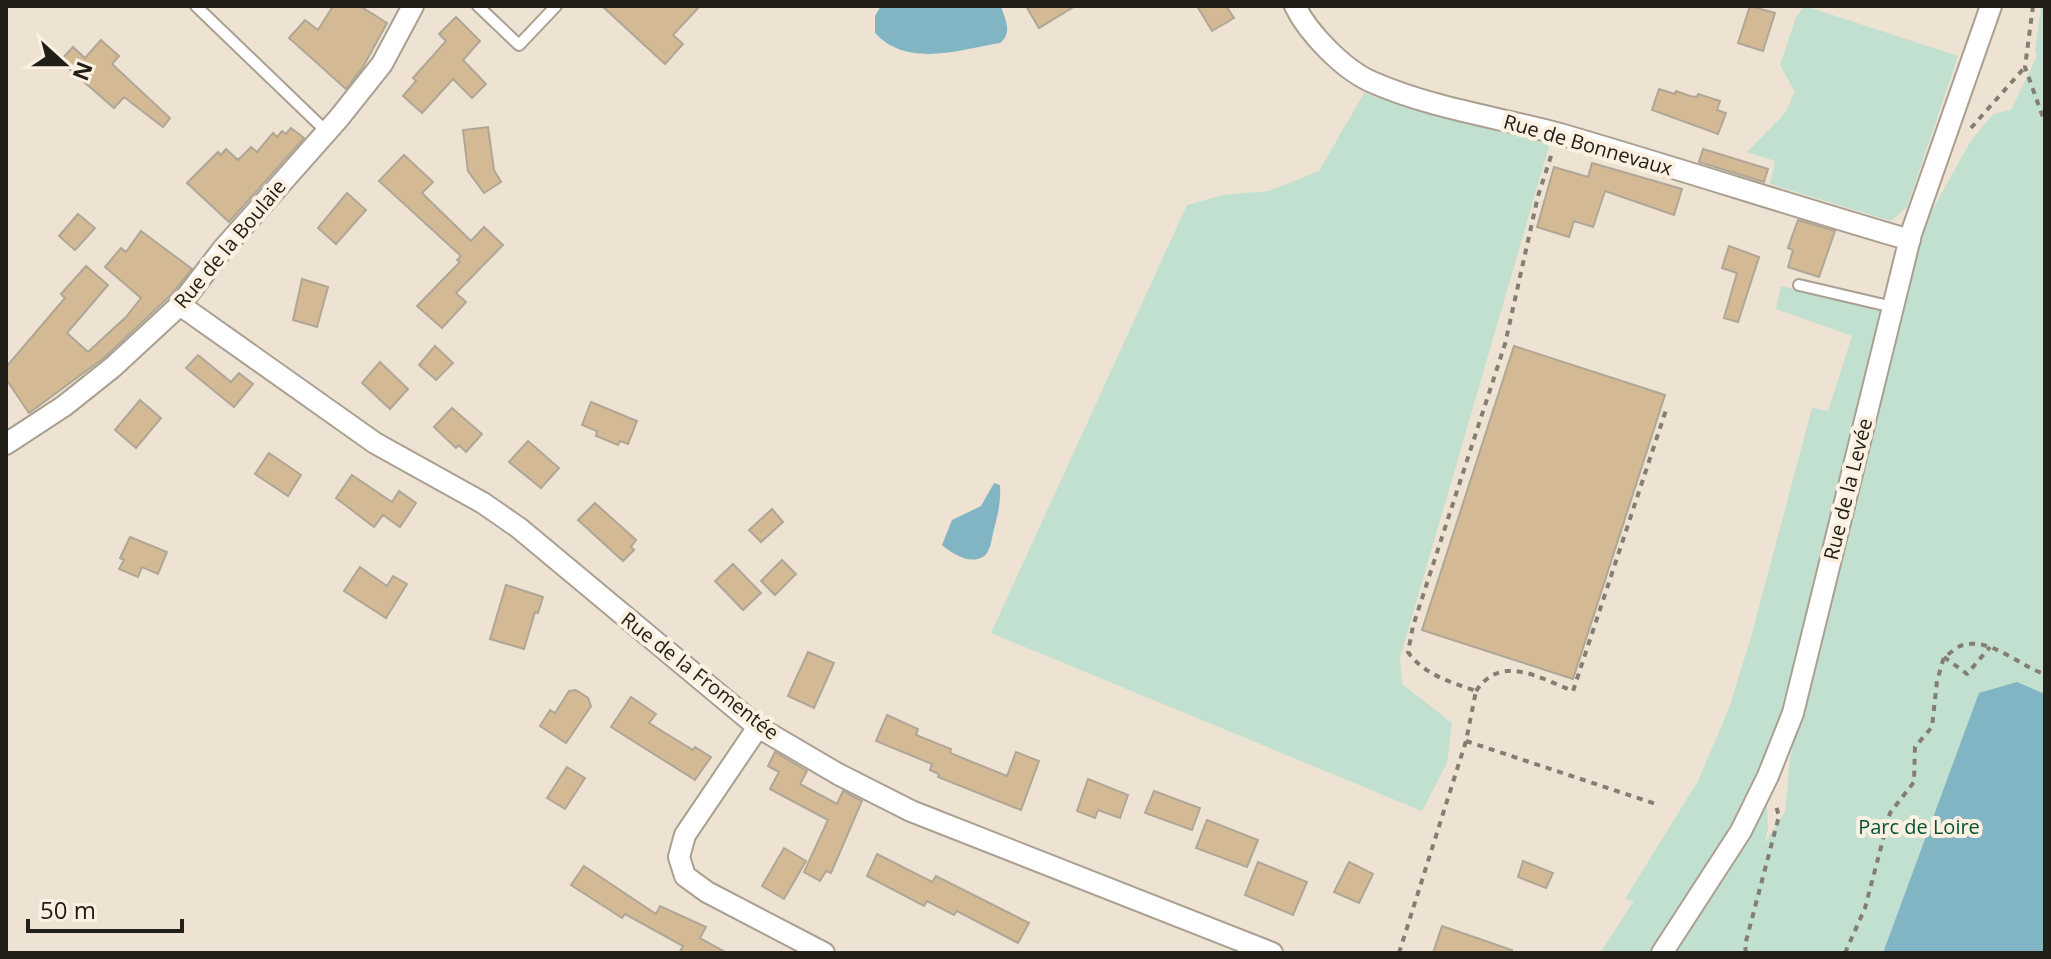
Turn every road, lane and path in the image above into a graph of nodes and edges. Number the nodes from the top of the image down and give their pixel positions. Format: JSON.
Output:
{"nodes":[{"id":1,"x":196,"y":6,"type":"edge"},
{"id":2,"x":413,"y":6,"type":"edge"},
{"id":3,"x":478,"y":6,"type":"edge"},
{"id":4,"x":556,"y":6,"type":"edge"},
{"id":5,"x":1295,"y":6,"type":"edge"},
{"id":6,"x":1991,"y":6,"type":"edge"},
{"id":7,"x":2033,"y":6,"type":"edge"},
{"id":8,"x":2025,"y":67,"type":"junction"},
{"id":9,"x":2045,"y":123,"type":"edge"},
{"id":10,"x":327,"y":132,"type":"junction"},
{"id":11,"x":1558,"y":134,"type":"junction"},
{"id":12,"x":1964,"y":136,"type":"dead end"},
{"id":13,"x":1910,"y":240,"type":"junction"},
{"id":14,"x":1799,"y":285,"type":"dead end"},
{"id":15,"x":180,"y":305,"type":"junction"},
{"id":16,"x":1893,"y":307,"type":"junction"},
{"id":17,"x":1667,"y":407,"type":"dead end"},
{"id":18,"x":6,"y":444,"type":"edge"},
{"id":19,"x":1990,"y":647,"type":"junction"},
{"id":20,"x":1944,"y":657,"type":"junction"},
{"id":21,"x":2045,"y":674,"type":"edge"},
{"id":22,"x":1476,"y":691,"type":"junction"},
{"id":23,"x":758,"y":727,"type":"junction"},
{"id":24,"x":1466,"y":741,"type":"junction"},
{"id":25,"x":1768,"y":776,"type":"junction"},
{"id":26,"x":1656,"y":804,"type":"dead end"},
{"id":27,"x":824,"y":953,"type":"edge"},
{"id":28,"x":1272,"y":953,"type":"edge"},
{"id":29,"x":1399,"y":953,"type":"edge"},
{"id":30,"x":1662,"y":953,"type":"edge"},
{"id":31,"x":1746,"y":953,"type":"edge"},
{"id":32,"x":1845,"y":953,"type":"edge"}],
"edges":[{"from":1,"to":10,"type":"lane"},
{"from":2,"to":10,"type":"street","name":"Rue de la Boulaie"},
{"from":3,"to":4,"type":"lane"},
{"from":5,"to":11,"type":"street","name":"Rue de Bonnevaux"},
{"from":6,"to":13,"type":"street","name":"Rue de la Levée"},
{"from":7,"to":8,"type":"path"},
{"from":8,"to":9,"type":"path"},
{"from":8,"to":12,"type":"path"},
{"from":10,"to":15,"type":"street","name":"Rue de la Boulaie"},
{"from":11,"to":13,"type":"street","name":"Rue de Bonnevaux"},
{"from":11,"to":22,"type":"path"},
{"from":13,"to":16,"type":"street","name":"Rue de la Levée"},
{"from":14,"to":16,"type":"lane"},
{"from":15,"to":18,"type":"street","name":"Rue de la Boulaie"},
{"from":15,"to":23,"type":"street","name":"Rue de la Fromentée"},
{"from":16,"to":25,"type":"street","name":"Rue de la Levée"},
{"from":17,"to":22,"type":"path"},
{"from":19,"to":20,"type":"path"},
{"from":19,"to":20,"type":"path"},
{"from":19,"to":21,"type":"path"},
{"from":20,"to":32,"type":"path"},
{"from":22,"to":24,"type":"path"},
{"from":23,"to":27,"type":"street"},
{"from":23,"to":28,"type":"street","name":"Rue de la Fromentée"},
{"from":24,"to":26,"type":"path"},
{"from":24,"to":29,"type":"path"},
{"from":25,"to":30,"type":"street","name":"Rue de la Levée"},
{"from":25,"to":31,"type":"path"}]}
